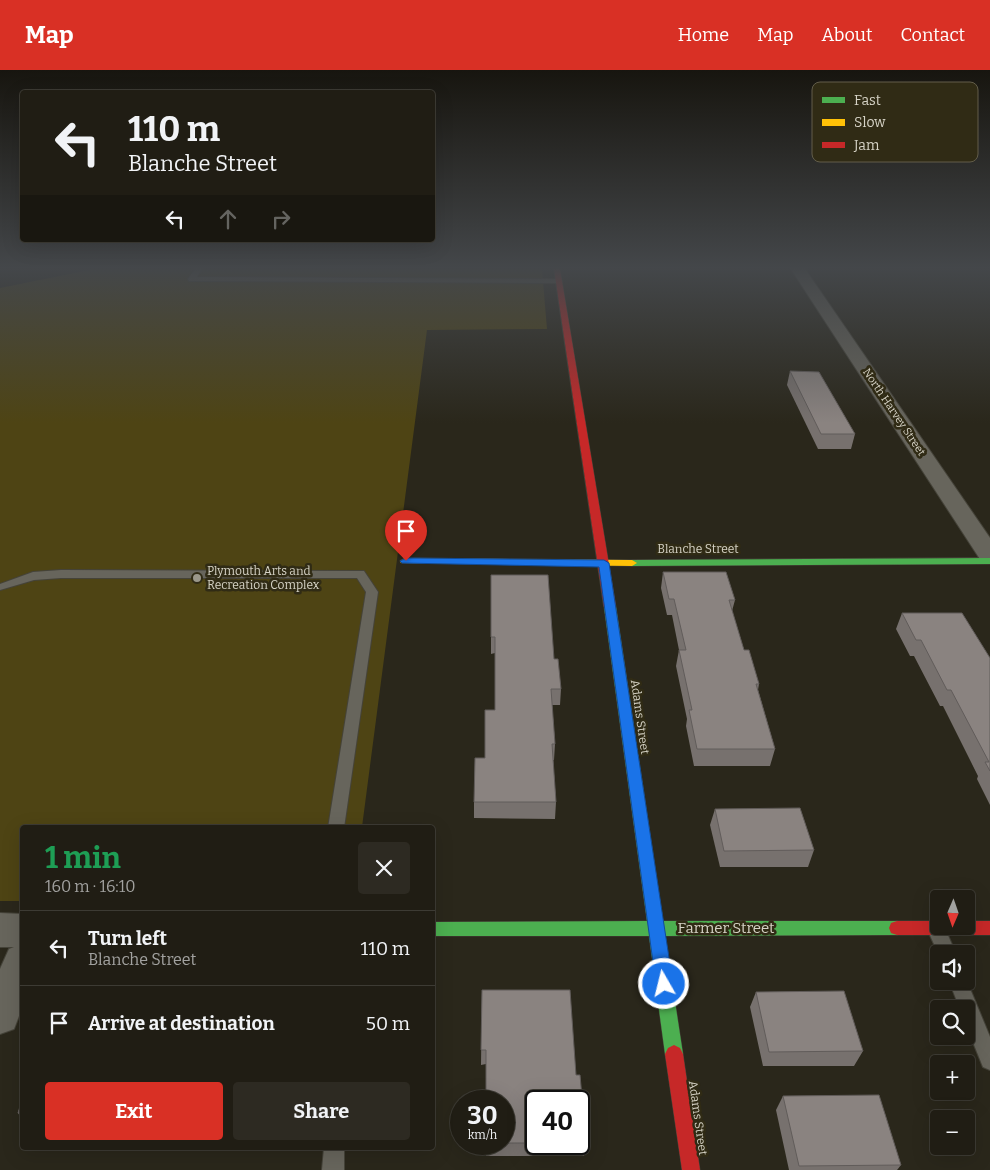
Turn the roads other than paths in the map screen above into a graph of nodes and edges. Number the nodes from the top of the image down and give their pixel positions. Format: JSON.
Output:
{"nodes":[{"id":1,"x":565,"y":320,"type":"edge"},
{"id":2,"x":832,"y":320,"type":"edge"},
{"id":3,"x":990,"y":556,"type":"edge"},
{"id":4,"x":406,"y":561,"type":"dead end"},
{"id":5,"x":990,"y":562,"type":"edge"},
{"id":6,"x":604,"y":563,"type":"junction"},
{"id":7,"x":1,"y":591,"type":"edge"},
{"id":8,"x":336,"y":825,"type":"edge"},
{"id":9,"x":656,"y":928,"type":"junction"},
{"id":10,"x":930,"y":928,"type":"edge"},
{"id":11,"x":975,"y":928,"type":"edge"},
{"id":12,"x":990,"y":928,"type":"edge"},
{"id":13,"x":435,"y":929,"type":"edge"},
{"id":14,"x":0,"y":930,"type":"edge"},
{"id":15,"x":20,"y":930,"type":"edge"},
{"id":16,"x":20,"y":966,"type":"edge"},
{"id":17,"x":962,"y":990,"type":"edge"},
{"id":18,"x":0,"y":1015,"type":"edge"},
{"id":19,"x":990,"y":1060,"type":"edge"},
{"id":20,"x":334,"y":1150,"type":"edge"},
{"id":21,"x":333,"y":1170,"type":"edge"},
{"id":22,"x":691,"y":1170,"type":"edge"}],
"edges":[{"from":1,"to":6,"type":"street","name":"Adams Street"},
{"from":2,"to":3,"type":"street","name":"North Harvey Street"},
{"from":4,"to":6,"type":"street","name":"Blanche Street"},
{"from":5,"to":6,"type":"street","name":"Blanche Street"},
{"from":6,"to":9,"type":"street","name":"Adams Street"},
{"from":7,"to":8,"type":"lane"},
{"from":9,"to":10,"type":"street","name":"Farmer Street"},
{"from":9,"to":13,"type":"street","name":"Farmer Street"},
{"from":9,"to":22,"type":"street","name":"Adams Street"},
{"from":11,"to":12,"type":"street","name":"Farmer Street"},
{"from":14,"to":15,"type":"street"},
{"from":16,"to":18,"type":"street"},
{"from":17,"to":19,"type":"lane"},
{"from":20,"to":21,"type":"lane"}]}
